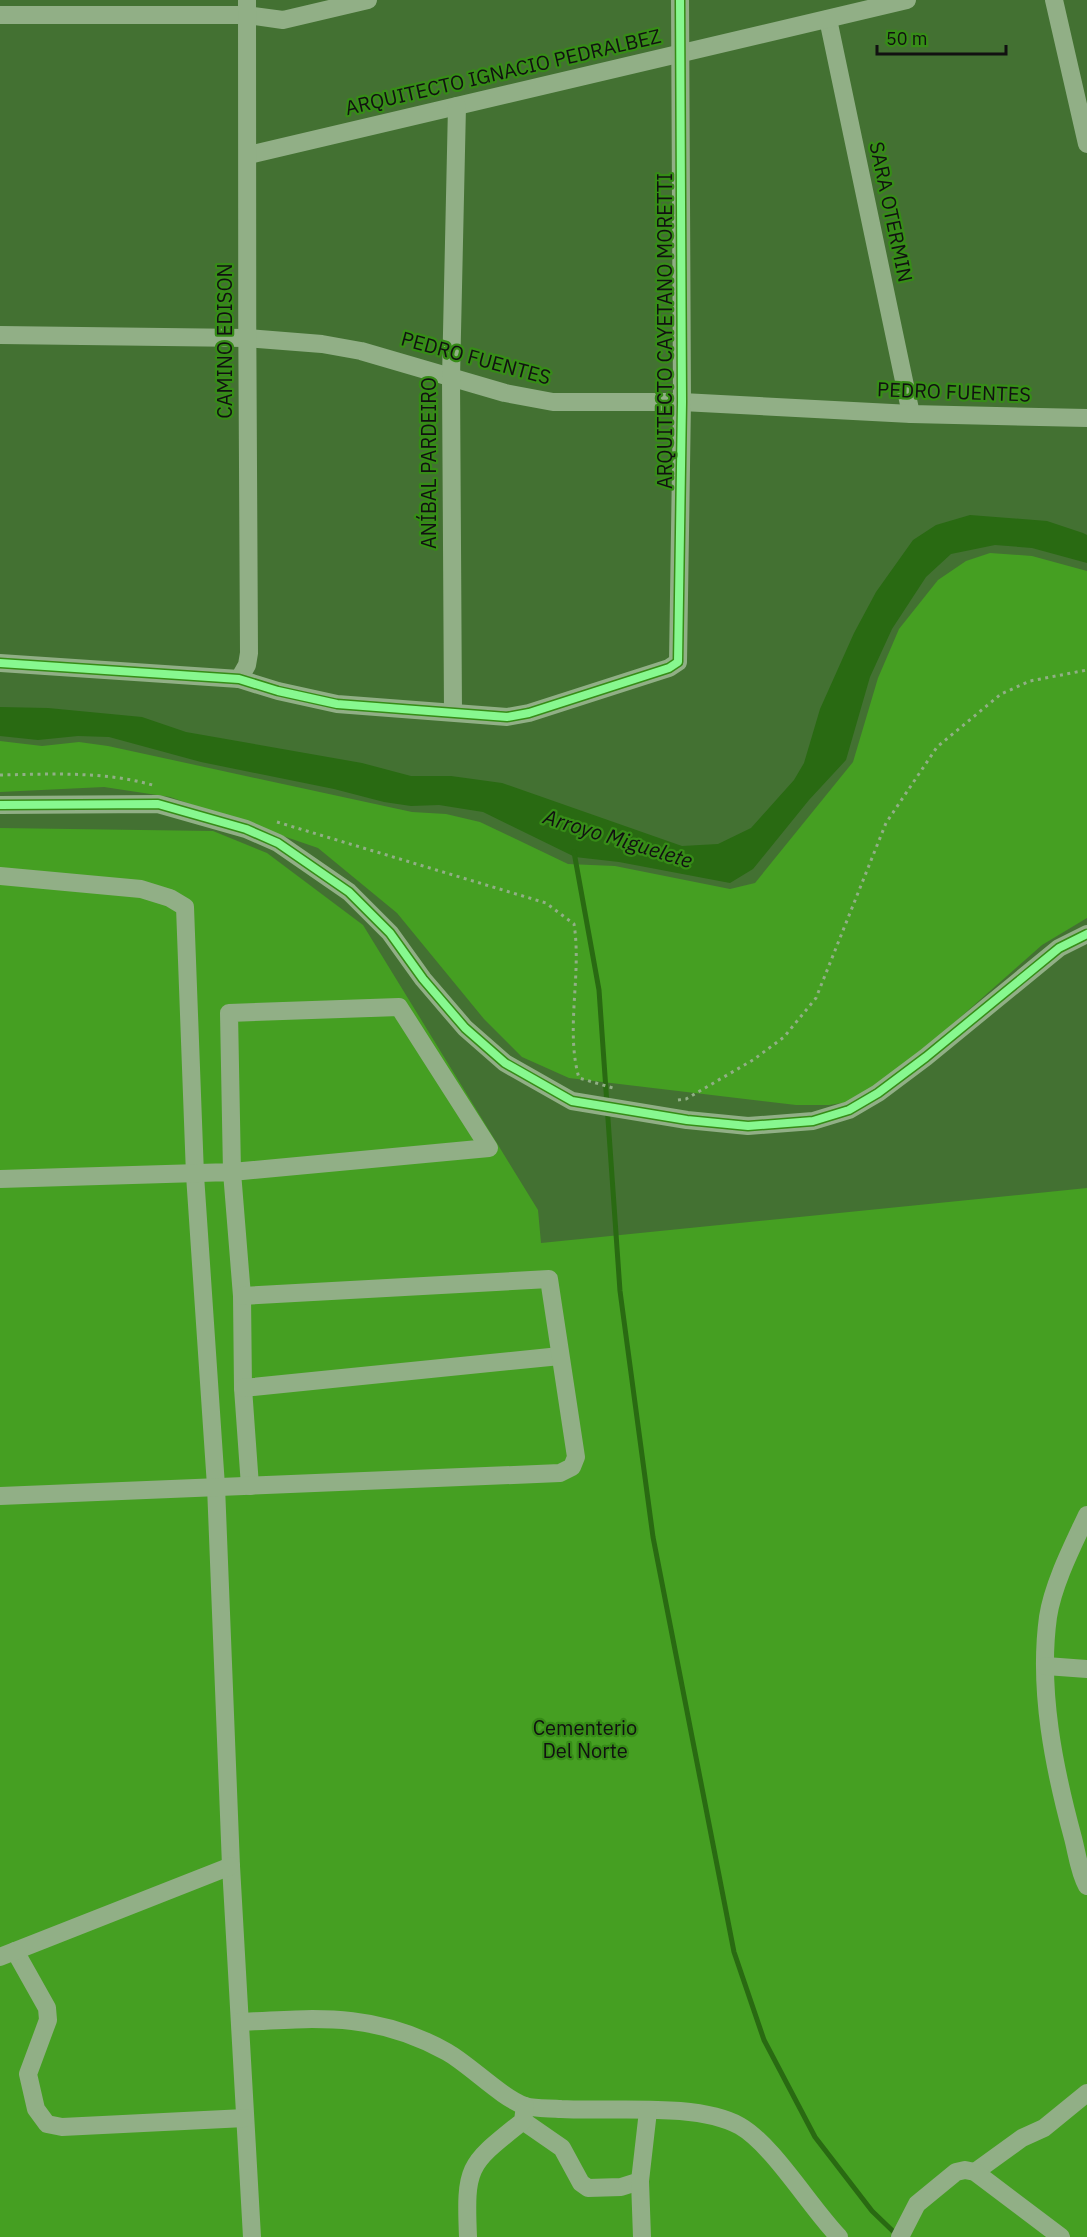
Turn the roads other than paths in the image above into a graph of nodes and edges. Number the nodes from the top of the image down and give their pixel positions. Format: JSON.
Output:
{"nodes":[{"id":1,"x":368,"y":0,"type":"edge"},
{"id":2,"x":680,"y":0,"type":"edge"},
{"id":3,"x":907,"y":0,"type":"edge"},
{"id":4,"x":1054,"y":0,"type":"edge"},
{"id":5,"x":247,"y":7,"type":"edge"},
{"id":6,"x":0,"y":15,"type":"edge"},
{"id":7,"x":828,"y":19,"type":"junction"},
{"id":8,"x":681,"y":53,"type":"junction"},
{"id":9,"x":457,"y":106,"type":"junction"},
{"id":10,"x":1087,"y":144,"type":"edge"},
{"id":11,"x":249,"y":155,"type":"junction"},
{"id":12,"x":0,"y":335,"type":"edge"},
{"id":13,"x":246,"y":338,"type":"junction"},
{"id":14,"x":451,"y":378,"type":"junction"},
{"id":15,"x":682,"y":402,"type":"junction"},
{"id":16,"x":910,"y":414,"type":"junction"},
{"id":17,"x":1087,"y":418,"type":"edge"},
{"id":18,"x":0,"y":663,"type":"edge"},
{"id":19,"x":239,"y":679,"type":"junction"},
{"id":20,"x":453,"y":712,"type":"junction"},
{"id":21,"x":0,"y":805,"type":"edge"},
{"id":22,"x":0,"y":876,"type":"edge"},
{"id":23,"x":1087,"y":934,"type":"edge"},
{"id":24,"x":232,"y":1172,"type":"junction"},
{"id":25,"x":195,"y":1175,"type":"junction"},
{"id":26,"x":0,"y":1179,"type":"edge"},
{"id":27,"x":242,"y":1296,"type":"junction"},
{"id":28,"x":560,"y":1356,"type":"junction"},
{"id":29,"x":243,"y":1388,"type":"junction"},
{"id":30,"x":216,"y":1486,"type":"junction"},
{"id":31,"x":250,"y":1486,"type":"junction"},
{"id":32,"x":0,"y":1496,"type":"edge"},
{"id":33,"x":1087,"y":1515,"type":"edge"},
{"id":34,"x":1046,"y":1666,"type":"junction"},
{"id":35,"x":1087,"y":1669,"type":"edge"},
{"id":36,"x":231,"y":1866,"type":"junction"},
{"id":37,"x":1087,"y":1886,"type":"edge"},
{"id":38,"x":8,"y":1954,"type":"edge"},
{"id":39,"x":240,"y":2022,"type":"junction"},
{"id":40,"x":1087,"y":2093,"type":"edge"},
{"id":41,"x":648,"y":2111,"type":"junction"},
{"id":42,"x":524,"y":2113,"type":"junction"},
{"id":43,"x":245,"y":2118,"type":"junction"},
{"id":44,"x":975,"y":2172,"type":"junction"},
{"id":45,"x":640,"y":2181,"type":"junction"},
{"id":46,"x":252,"y":2237,"type":"edge"},
{"id":47,"x":468,"y":2237,"type":"edge"},
{"id":48,"x":642,"y":2237,"type":"edge"},
{"id":49,"x":839,"y":2237,"type":"edge"},
{"id":50,"x":900,"y":2237,"type":"edge"},
{"id":51,"x":1061,"y":2237,"type":"edge"}],
"edges":[{"from":1,"to":5,"type":"street"},
{"from":2,"to":8,"type":"street","name":"ARQUITECTO CAYETANO MORETTI"},
{"from":3,"to":7,"type":"street","name":"ARQUITECTO IGNACIO PEDRALBEZ"},
{"from":4,"to":10,"type":"street"},
{"from":5,"to":6,"type":"street"},
{"from":5,"to":11,"type":"street","name":"CAMINO EDISON"},
{"from":7,"to":8,"type":"street","name":"ARQUITECTO IGNACIO PEDRALBEZ"},
{"from":7,"to":16,"type":"street","name":"SARA OTERMIN"},
{"from":8,"to":9,"type":"street","name":"ARQUITECTO IGNACIO PEDRALBEZ"},
{"from":8,"to":15,"type":"street","name":"ARQUITECTO CAYETANO MORETTI"},
{"from":9,"to":11,"type":"street","name":"ARQUITECTO IGNACIO PEDRALBEZ"},
{"from":9,"to":14,"type":"street","name":"ANÍBAL PARDEIRO"},
{"from":11,"to":13,"type":"street","name":"CAMINO EDISON"},
{"from":12,"to":13,"type":"street","name":"PEDRO FUENTES"},
{"from":13,"to":14,"type":"street","name":"PEDRO FUENTES"},
{"from":13,"to":19,"type":"street","name":"CAMINO EDISON"},
{"from":14,"to":15,"type":"street","name":"PEDRO FUENTES"},
{"from":14,"to":20,"type":"street","name":"ANÍBAL PARDEIRO"},
{"from":15,"to":16,"type":"street","name":"PEDRO FUENTES"},
{"from":15,"to":20,"type":"street","name":"ARQUITECTO CAYETANO MORETTI"},
{"from":16,"to":17,"type":"street","name":"PEDRO FUENTES"},
{"from":18,"to":19,"type":"street"},
{"from":19,"to":20,"type":"street"},
{"from":21,"to":23,"type":"street"},
{"from":22,"to":25,"type":"street"},
{"from":24,"to":24,"type":"street"},
{"from":24,"to":25,"type":"street"},
{"from":24,"to":27,"type":"street"},
{"from":25,"to":26,"type":"street"},
{"from":25,"to":30,"type":"street"},
{"from":27,"to":28,"type":"street"},
{"from":27,"to":29,"type":"street"},
{"from":28,"to":29,"type":"street"},
{"from":28,"to":31,"type":"street"},
{"from":29,"to":31,"type":"street"},
{"from":30,"to":31,"type":"street"},
{"from":30,"to":32,"type":"street"},
{"from":30,"to":36,"type":"street"},
{"from":33,"to":34,"type":"street"},
{"from":34,"to":35,"type":"street"},
{"from":34,"to":37,"type":"street"},
{"from":36,"to":38,"type":"street"},
{"from":36,"to":39,"type":"street"},
{"from":38,"to":43,"type":"street"},
{"from":39,"to":42,"type":"street"},
{"from":39,"to":43,"type":"street"},
{"from":40,"to":44,"type":"street"},
{"from":41,"to":42,"type":"street"},
{"from":41,"to":45,"type":"street"},
{"from":41,"to":49,"type":"street"},
{"from":42,"to":45,"type":"street"},
{"from":42,"to":47,"type":"street"},
{"from":43,"to":46,"type":"street"},
{"from":44,"to":50,"type":"street"},
{"from":44,"to":51,"type":"street"},
{"from":45,"to":48,"type":"street"}]}
